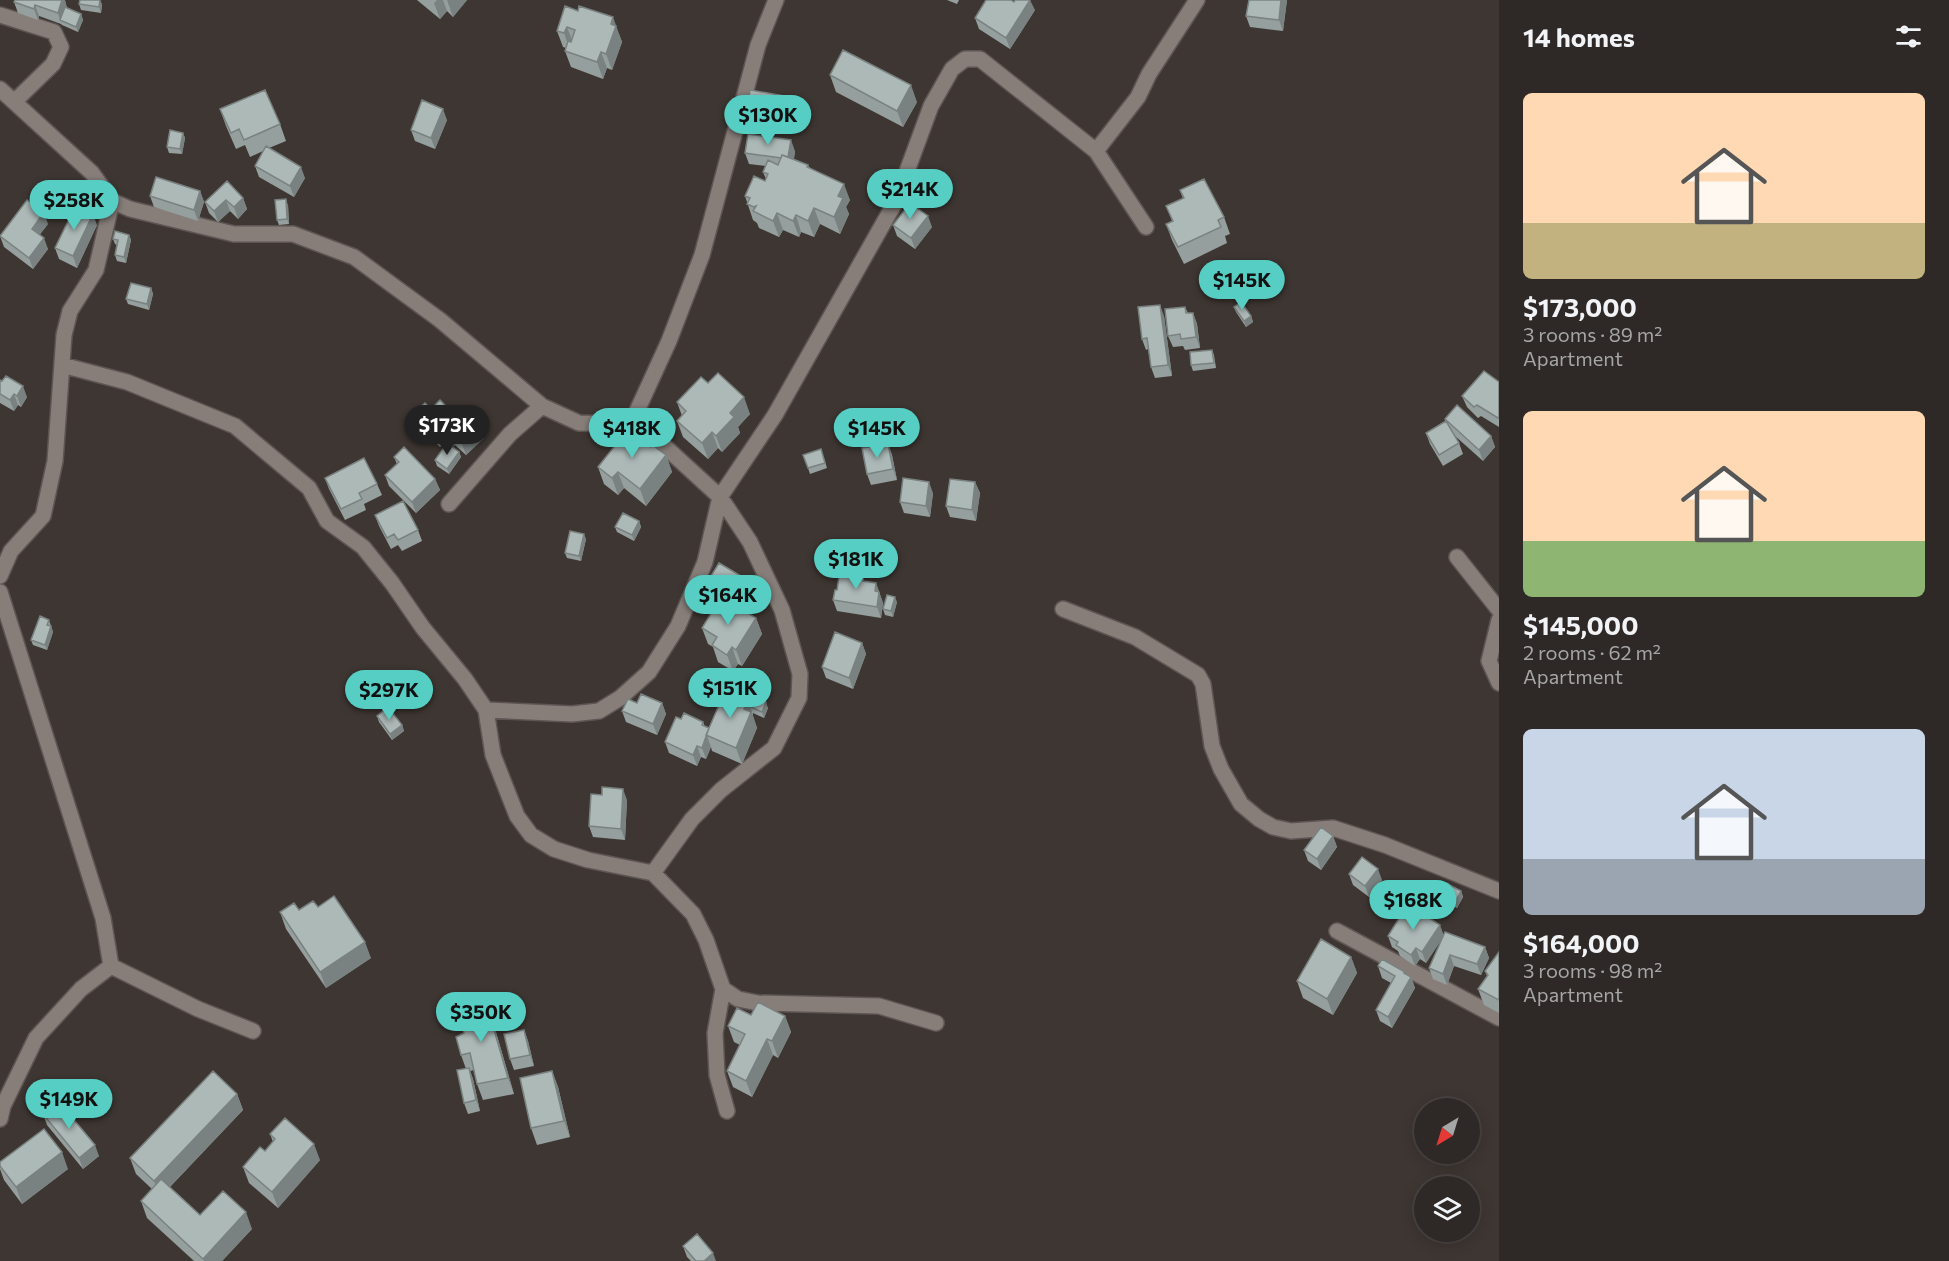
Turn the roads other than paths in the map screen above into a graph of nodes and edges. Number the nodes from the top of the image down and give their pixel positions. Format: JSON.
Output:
{"nodes":[{"id":1,"x":776,"y":0,"type":"edge"},
{"id":2,"x":1197,"y":0,"type":"edge"},
{"id":3,"x":0,"y":15,"type":"edge"},
{"id":4,"x":0,"y":89,"type":"edge"},
{"id":5,"x":14,"y":102,"type":"junction"},
{"id":6,"x":1096,"y":151,"type":"junction"},
{"id":7,"x":112,"y":201,"type":"junction"},
{"id":8,"x":1146,"y":227,"type":"dead end"},
{"id":9,"x":62,"y":365,"type":"junction"},
{"id":10,"x":542,"y":406,"type":"junction"},
{"id":11,"x":631,"y":424,"type":"junction"},
{"id":12,"x":720,"y":497,"type":"junction"},
{"id":13,"x":449,"y":504,"type":"dead end"},
{"id":14,"x":6,"y":554,"type":"edge"},
{"id":15,"x":1457,"y":557,"type":"dead end"},
{"id":16,"x":0,"y":576,"type":"edge"},
{"id":17,"x":0,"y":592,"type":"edge"},
{"id":18,"x":1064,"y":609,"type":"dead end"},
{"id":19,"x":1499,"y":610,"type":"edge"},
{"id":20,"x":1499,"y":620,"type":"edge"},
{"id":21,"x":1499,"y":683,"type":"edge"},
{"id":22,"x":486,"y":710,"type":"junction"},
{"id":23,"x":653,"y":873,"type":"junction"},
{"id":24,"x":1499,"y":891,"type":"edge"},
{"id":25,"x":1337,"y":931,"type":"dead end"},
{"id":26,"x":111,"y":966,"type":"junction"},
{"id":27,"x":723,"y":989,"type":"junction"},
{"id":28,"x":1499,"y":1018,"type":"edge"},
{"id":29,"x":936,"y":1023,"type":"dead end"},
{"id":30,"x":253,"y":1031,"type":"dead end"},
{"id":31,"x":727,"y":1112,"type":"dead end"},
{"id":32,"x":0,"y":1119,"type":"edge"}],
"edges":[{"from":1,"to":11,"type":"street"},
{"from":2,"to":6,"type":"street"},
{"from":3,"to":5,"type":"street"},
{"from":4,"to":5,"type":"street"},
{"from":5,"to":7,"type":"street"},
{"from":6,"to":8,"type":"street"},
{"from":6,"to":12,"type":"street"},
{"from":7,"to":9,"type":"street"},
{"from":7,"to":10,"type":"street"},
{"from":9,"to":14,"type":"street"},
{"from":9,"to":22,"type":"street"},
{"from":10,"to":11,"type":"street"},
{"from":10,"to":13,"type":"street"},
{"from":11,"to":12,"type":"street"},
{"from":12,"to":22,"type":"street"},
{"from":12,"to":23,"type":"street"},
{"from":14,"to":16,"type":"street"},
{"from":15,"to":19,"type":"street"},
{"from":17,"to":26,"type":"street"},
{"from":18,"to":24,"type":"street"},
{"from":20,"to":21,"type":"street"},
{"from":22,"to":23,"type":"street"},
{"from":23,"to":27,"type":"street"},
{"from":25,"to":28,"type":"street"},
{"from":26,"to":30,"type":"street"},
{"from":26,"to":32,"type":"street"},
{"from":27,"to":29,"type":"street"},
{"from":27,"to":31,"type":"street"}]}
